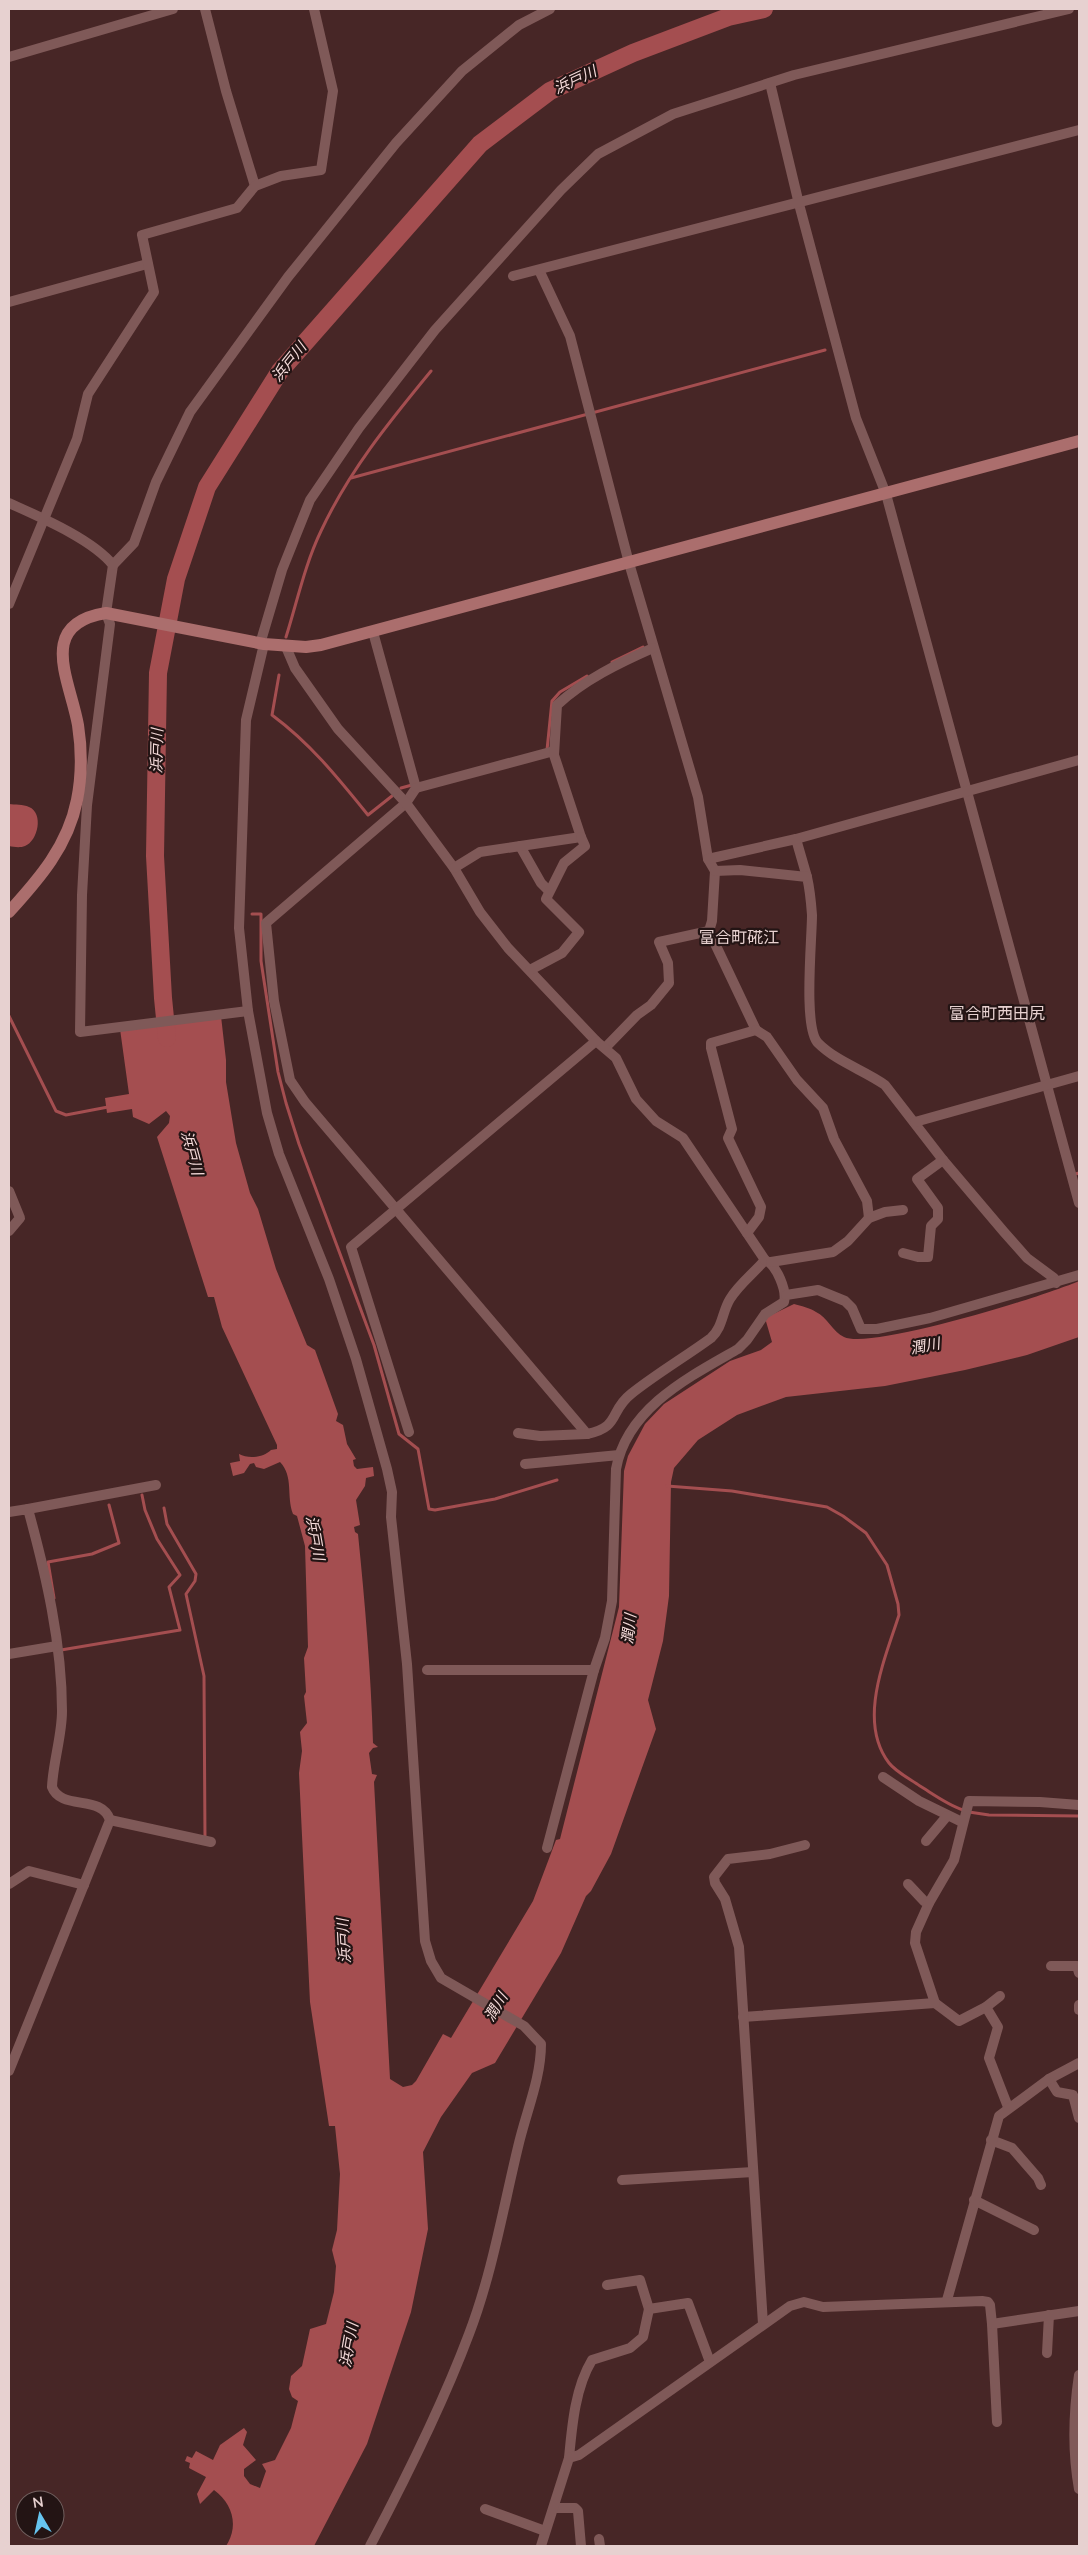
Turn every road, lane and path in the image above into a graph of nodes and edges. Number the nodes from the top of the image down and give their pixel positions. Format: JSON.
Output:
{"nodes":[{"id":1,"x":173,"y":9,"type":"edge"},
{"id":2,"x":205,"y":9,"type":"edge"},
{"id":3,"x":314,"y":9,"type":"edge"},
{"id":4,"x":550,"y":9,"type":"edge"},
{"id":5,"x":1069,"y":9,"type":"edge"},
{"id":6,"x":9,"y":57,"type":"edge"},
{"id":7,"x":770,"y":83,"type":"junction"},
{"id":8,"x":1079,"y":130,"type":"edge"},
{"id":9,"x":255,"y":186,"type":"junction"},
{"id":10,"x":799,"y":204,"type":"junction"},
{"id":11,"x":147,"y":264,"type":"junction"},
{"id":12,"x":539,"y":270,"type":"junction"},
{"id":13,"x":513,"y":276,"type":"dead end"},
{"id":14,"x":9,"y":302,"type":"edge"},
{"id":15,"x":1079,"y":441,"type":"edge"},
{"id":16,"x":886,"y":494,"type":"junction"},
{"id":17,"x":9,"y":503,"type":"edge"},
{"id":18,"x":43,"y":518,"type":"junction"},
{"id":19,"x":116,"y":562,"type":"junction"},
{"id":20,"x":629,"y":563,"type":"junction"},
{"id":21,"x":9,"y":604,"type":"edge"},
{"id":22,"x":106,"y":613,"type":"junction"},
{"id":23,"x":373,"y":632,"type":"junction"},
{"id":24,"x":262,"y":644,"type":"junction"},
{"id":25,"x":286,"y":647,"type":"junction"},
{"id":26,"x":653,"y":648,"type":"junction"},
{"id":27,"x":554,"y":752,"type":"junction"},
{"id":28,"x":1079,"y":760,"type":"edge"},
{"id":29,"x":416,"y":788,"type":"junction"},
{"id":30,"x":967,"y":791,"type":"junction"},
{"id":31,"x":406,"y":803,"type":"junction"},
{"id":32,"x":581,"y":837,"type":"junction"},
{"id":33,"x":796,"y":839,"type":"junction"},
{"id":34,"x":520,"y":846,"type":"junction"},
{"id":35,"x":708,"y":859,"type":"junction"},
{"id":36,"x":454,"y":868,"type":"junction"},
{"id":37,"x":715,"y":871,"type":"junction"},
{"id":38,"x":807,"y":877,"type":"junction"},
{"id":39,"x":548,"y":891,"type":"junction"},
{"id":40,"x":9,"y":912,"type":"edge"},
{"id":41,"x":709,"y":931,"type":"junction"},
{"id":42,"x":530,"y":970,"type":"junction"},
{"id":43,"x":248,"y":1011,"type":"junction"},
{"id":44,"x":756,"y":1030,"type":"junction"},
{"id":45,"x":601,"y":1045,"type":"junction"},
{"id":46,"x":1079,"y":1076,"type":"edge"},
{"id":47,"x":1047,"y":1085,"type":"junction"},
{"id":48,"x":914,"y":1122,"type":"junction"},
{"id":49,"x":943,"y":1160,"type":"junction"},
{"id":50,"x":9,"y":1191,"type":"edge"},
{"id":51,"x":1079,"y":1204,"type":"edge"},
{"id":52,"x":396,"y":1209,"type":"junction"},
{"id":53,"x":903,"y":1210,"type":"dead end"},
{"id":54,"x":869,"y":1218,"type":"junction"},
{"id":55,"x":9,"y":1231,"type":"edge"},
{"id":56,"x":747,"y":1233,"type":"junction"},
{"id":57,"x":903,"y":1253,"type":"dead end"},
{"id":58,"x":770,"y":1263,"type":"junction"},
{"id":59,"x":1079,"y":1275,"type":"edge"},
{"id":60,"x":1056,"y":1283,"type":"junction"},
{"id":61,"x":785,"y":1292,"type":"junction"},
{"id":62,"x":409,"y":1432,"type":"dead end"},
{"id":63,"x":518,"y":1434,"type":"dead end"},
{"id":64,"x":586,"y":1434,"type":"junction"},
{"id":65,"x":619,"y":1455,"type":"junction"},
{"id":66,"x":524,"y":1464,"type":"dead end"},
{"id":67,"x":156,"y":1485,"type":"dead end"},
{"id":68,"x":28,"y":1509,"type":"junction"},
{"id":69,"x":9,"y":1512,"type":"edge"},
{"id":70,"x":57,"y":1646,"type":"junction"},
{"id":71,"x":9,"y":1654,"type":"edge"},
{"id":72,"x":427,"y":1670,"type":"dead end"},
{"id":73,"x":594,"y":1670,"type":"junction"},
{"id":74,"x":882,"y":1778,"type":"dead end"},
{"id":75,"x":1079,"y":1805,"type":"edge"},
{"id":76,"x":947,"y":1816,"type":"junction"},
{"id":77,"x":963,"y":1819,"type":"junction"},
{"id":78,"x":110,"y":1820,"type":"junction"},
{"id":79,"x":926,"y":1841,"type":"dead end"},
{"id":80,"x":211,"y":1842,"type":"dead end"},
{"id":81,"x":805,"y":1845,"type":"dead end"},
{"id":82,"x":547,"y":1848,"type":"dead end"},
{"id":83,"x":9,"y":1884,"type":"edge"},
{"id":84,"x":908,"y":1884,"type":"dead end"},
{"id":85,"x":84,"y":1885,"type":"junction"},
{"id":86,"x":929,"y":1902,"type":"junction"},
{"id":87,"x":1051,"y":1966,"type":"dead end"},
{"id":88,"x":1079,"y":1974,"type":"edge"},
{"id":89,"x":1000,"y":1996,"type":"dead end"},
{"id":90,"x":934,"y":2003,"type":"junction"},
{"id":91,"x":1079,"y":2005,"type":"edge"},
{"id":92,"x":986,"y":2008,"type":"junction"},
{"id":93,"x":1079,"y":2010,"type":"edge"},
{"id":94,"x":743,"y":2017,"type":"junction"},
{"id":95,"x":1079,"y":2063,"type":"edge"},
{"id":96,"x":9,"y":2071,"type":"edge"},
{"id":97,"x":1049,"y":2079,"type":"junction"},
{"id":98,"x":1008,"y":2108,"type":"junction"},
{"id":99,"x":1079,"y":2118,"type":"edge"},
{"id":100,"x":991,"y":2140,"type":"junction"},
{"id":101,"x":753,"y":2172,"type":"junction"},
{"id":102,"x":622,"y":2180,"type":"dead end"},
{"id":103,"x":1041,"y":2185,"type":"dead end"},
{"id":104,"x":974,"y":2200,"type":"junction"},
{"id":105,"x":1034,"y":2230,"type":"dead end"},
{"id":106,"x":607,"y":2285,"type":"dead end"},
{"id":107,"x":947,"y":2300,"type":"junction"},
{"id":108,"x":649,"y":2309,"type":"junction"},
{"id":109,"x":1079,"y":2311,"type":"edge"},
{"id":110,"x":1050,"y":2315,"type":"junction"},
{"id":111,"x":763,"y":2324,"type":"junction"},
{"id":112,"x":992,"y":2324,"type":"junction"},
{"id":113,"x":1047,"y":2353,"type":"dead end"},
{"id":114,"x":710,"y":2362,"type":"junction"},
{"id":115,"x":1079,"y":2375,"type":"edge"},
{"id":116,"x":997,"y":2422,"type":"dead end"},
{"id":117,"x":569,"y":2458,"type":"junction"},
{"id":118,"x":1079,"y":2489,"type":"edge"},
{"id":119,"x":555,"y":2508,"type":"junction"},
{"id":120,"x":485,"y":2509,"type":"dead end"},
{"id":121,"x":546,"y":2532,"type":"junction"},
{"id":122,"x":370,"y":2546,"type":"edge"},
{"id":123,"x":541,"y":2546,"type":"edge"},
{"id":124,"x":581,"y":2546,"type":"edge"}],
"edges":[{"from":1,"to":6,"type":"street"},
{"from":2,"to":9,"type":"street"},
{"from":3,"to":9,"type":"street"},
{"from":4,"to":19,"type":"street"},
{"from":5,"to":7,"type":"street"},
{"from":7,"to":10,"type":"street"},
{"from":7,"to":24,"type":"street"},
{"from":8,"to":10,"type":"street"},
{"from":9,"to":11,"type":"street"},
{"from":10,"to":12,"type":"street"},
{"from":10,"to":16,"type":"street"},
{"from":11,"to":14,"type":"street"},
{"from":11,"to":18,"type":"street"},
{"from":12,"to":13,"type":"street"},
{"from":12,"to":20,"type":"street"},
{"from":15,"to":16,"type":"street"},
{"from":16,"to":20,"type":"street"},
{"from":16,"to":30,"type":"street"},
{"from":17,"to":18,"type":"street"},
{"from":18,"to":19,"type":"street"},
{"from":18,"to":21,"type":"street"},
{"from":19,"to":22,"type":"street"},
{"from":20,"to":23,"type":"street"},
{"from":20,"to":26,"type":"street"},
{"from":22,"to":24,"type":"street"},
{"from":22,"to":40,"type":"street"},
{"from":22,"to":43,"type":"street"},
{"from":23,"to":25,"type":"street"},
{"from":23,"to":29,"type":"street"},
{"from":24,"to":25,"type":"street"},
{"from":24,"to":43,"type":"street"},
{"from":25,"to":31,"type":"street"},
{"from":26,"to":27,"type":"street"},
{"from":26,"to":35,"type":"street"},
{"from":27,"to":29,"type":"street"},
{"from":27,"to":32,"type":"street"},
{"from":28,"to":30,"type":"street"},
{"from":29,"to":31,"type":"street"},
{"from":30,"to":33,"type":"street"},
{"from":30,"to":47,"type":"street"},
{"from":31,"to":36,"type":"street"},
{"from":31,"to":52,"type":"street"},
{"from":32,"to":34,"type":"street"},
{"from":32,"to":39,"type":"street"},
{"from":33,"to":35,"type":"street"},
{"from":33,"to":38,"type":"street"},
{"from":34,"to":36,"type":"street"},
{"from":34,"to":39,"type":"street"},
{"from":35,"to":37,"type":"street"},
{"from":36,"to":42,"type":"street"},
{"from":37,"to":38,"type":"street"},
{"from":37,"to":41,"type":"street"},
{"from":38,"to":48,"type":"street"},
{"from":39,"to":42,"type":"street"},
{"from":41,"to":44,"type":"street"},
{"from":41,"to":45,"type":"street"},
{"from":42,"to":45,"type":"street"},
{"from":43,"to":122,"type":"street"},
{"from":44,"to":54,"type":"street"},
{"from":44,"to":56,"type":"street"},
{"from":45,"to":52,"type":"street"},
{"from":45,"to":56,"type":"street"},
{"from":46,"to":47,"type":"street"},
{"from":47,"to":48,"type":"street"},
{"from":47,"to":51,"type":"street"},
{"from":48,"to":49,"type":"street"},
{"from":49,"to":57,"type":"street"},
{"from":49,"to":60,"type":"street"},
{"from":50,"to":55,"type":"street"},
{"from":52,"to":62,"type":"street"},
{"from":52,"to":64,"type":"street"},
{"from":53,"to":54,"type":"street"},
{"from":54,"to":58,"type":"street"},
{"from":56,"to":58,"type":"street"},
{"from":58,"to":61,"type":"street"},
{"from":58,"to":64,"type":"street"},
{"from":59,"to":60,"type":"street"},
{"from":60,"to":61,"type":"street"},
{"from":61,"to":65,"type":"street"},
{"from":63,"to":64,"type":"street"},
{"from":65,"to":66,"type":"street"},
{"from":65,"to":73,"type":"street"},
{"from":67,"to":68,"type":"street"},
{"from":68,"to":69,"type":"street"},
{"from":68,"to":70,"type":"street"},
{"from":70,"to":71,"type":"street"},
{"from":70,"to":78,"type":"street"},
{"from":72,"to":73,"type":"street"},
{"from":73,"to":82,"type":"street"},
{"from":74,"to":76,"type":"street"},
{"from":75,"to":77,"type":"street"},
{"from":76,"to":77,"type":"street"},
{"from":76,"to":79,"type":"street"},
{"from":77,"to":86,"type":"street"},
{"from":78,"to":80,"type":"street"},
{"from":78,"to":85,"type":"street"},
{"from":81,"to":94,"type":"street"},
{"from":83,"to":85,"type":"street"},
{"from":84,"to":86,"type":"street"},
{"from":85,"to":96,"type":"street"},
{"from":86,"to":90,"type":"street"},
{"from":87,"to":88,"type":"street"},
{"from":89,"to":92,"type":"street"},
{"from":90,"to":92,"type":"street"},
{"from":90,"to":94,"type":"street"},
{"from":91,"to":93,"type":"street"},
{"from":92,"to":98,"type":"street"},
{"from":94,"to":101,"type":"street"},
{"from":95,"to":97,"type":"street"},
{"from":97,"to":98,"type":"street"},
{"from":97,"to":99,"type":"street"},
{"from":98,"to":100,"type":"street"},
{"from":100,"to":103,"type":"street"},
{"from":100,"to":104,"type":"street"},
{"from":101,"to":102,"type":"street"},
{"from":101,"to":111,"type":"street"},
{"from":104,"to":105,"type":"street"},
{"from":104,"to":107,"type":"street"},
{"from":106,"to":108,"type":"street"},
{"from":107,"to":111,"type":"street"},
{"from":107,"to":112,"type":"street"},
{"from":108,"to":114,"type":"street"},
{"from":108,"to":117,"type":"street"},
{"from":109,"to":110,"type":"street"},
{"from":110,"to":112,"type":"street"},
{"from":110,"to":113,"type":"street"},
{"from":111,"to":114,"type":"street"},
{"from":112,"to":116,"type":"street"},
{"from":114,"to":117,"type":"street"},
{"from":115,"to":118,"type":"street"},
{"from":117,"to":119,"type":"street"},
{"from":119,"to":121,"type":"street"},
{"from":119,"to":124,"type":"street"},
{"from":120,"to":121,"type":"street"},
{"from":121,"to":123,"type":"street"}]}
